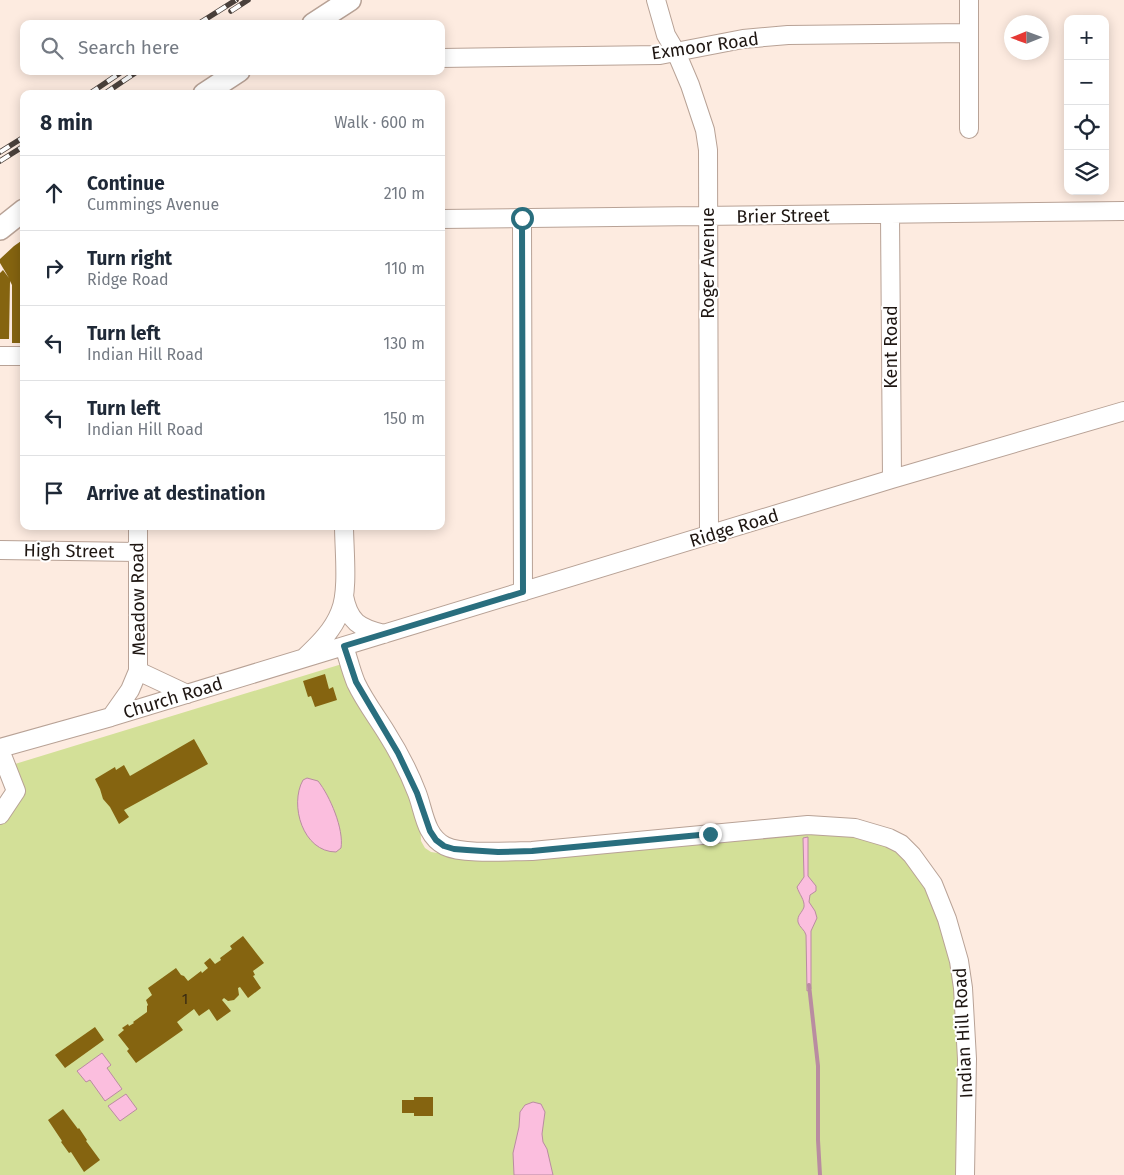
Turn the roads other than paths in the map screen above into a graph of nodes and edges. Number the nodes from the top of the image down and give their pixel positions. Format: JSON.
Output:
{"nodes":[{"id":1,"x":350,"y":0,"type":"edge"},
{"id":2,"x":656,"y":0,"type":"edge"},
{"id":3,"x":970,"y":0,"type":"edge"},
{"id":4,"x":319,"y":20,"type":"edge"},
{"id":5,"x":969,"y":33,"type":"junction"},
{"id":6,"x":676,"y":52,"type":"junction"},
{"id":7,"x":445,"y":58,"type":"edge"},
{"id":8,"x":233,"y":75,"type":"edge"},
{"id":9,"x":210,"y":90,"type":"edge"},
{"id":10,"x":969,"y":129,"type":"dead end"},
{"id":11,"x":1124,"y":212,"type":"edge"},
{"id":12,"x":20,"y":213,"type":"edge"},
{"id":13,"x":890,"y":215,"type":"junction"},
{"id":14,"x":707,"y":217,"type":"junction"},
{"id":15,"x":522,"y":218,"type":"junction"},
{"id":16,"x":445,"y":219,"type":"edge"},
{"id":17,"x":0,"y":229,"type":"edge"},
{"id":18,"x":0,"y":356,"type":"edge"},
{"id":19,"x":20,"y":356,"type":"edge"},
{"id":20,"x":1124,"y":411,"type":"edge"},
{"id":21,"x":892,"y":479,"type":"junction"},
{"id":22,"x":138,"y":530,"type":"edge"},
{"id":23,"x":344,"y":530,"type":"edge"},
{"id":24,"x":709,"y":535,"type":"junction"},
{"id":25,"x":0,"y":550,"type":"edge"},
{"id":26,"x":138,"y":552,"type":"junction"},
{"id":27,"x":523,"y":592,"type":"junction"},
{"id":28,"x":344,"y":596,"type":"junction"},
{"id":29,"x":384,"y":634,"type":"junction"},
{"id":30,"x":344,"y":646,"type":"junction"},
{"id":31,"x":304,"y":658,"type":"junction"},
{"id":32,"x":138,"y":671,"type":"junction"},
{"id":33,"x":187,"y":694,"type":"junction"},
{"id":34,"x":111,"y":717,"type":"junction"},
{"id":35,"x":0,"y":749,"type":"edge"},
{"id":36,"x":0,"y":815,"type":"edge"},
{"id":37,"x":965,"y":1175,"type":"edge"}],
"edges":[{"from":1,"to":4,"type":"main road"},
{"from":2,"to":6,"type":"street","name":"Roger Avenue"},
{"from":3,"to":5,"type":"street"},
{"from":5,"to":6,"type":"street","name":"Exmoor Road"},
{"from":5,"to":10,"type":"street"},
{"from":6,"to":7,"type":"street","name":"Exmoor Road"},
{"from":6,"to":14,"type":"street","name":"Roger Avenue"},
{"from":8,"to":9,"type":"main road"},
{"from":11,"to":13,"type":"street","name":"Brier Street"},
{"from":12,"to":17,"type":"main road"},
{"from":13,"to":14,"type":"street","name":"Brier Street"},
{"from":13,"to":21,"type":"street","name":"Kent Road"},
{"from":14,"to":15,"type":"street","name":"Brier Street"},
{"from":14,"to":24,"type":"street","name":"Roger Avenue"},
{"from":15,"to":16,"type":"street","name":"Brier Street"},
{"from":15,"to":27,"type":"street"},
{"from":18,"to":19,"type":"street"},
{"from":20,"to":21,"type":"street","name":"Ridge Road"},
{"from":21,"to":24,"type":"street","name":"Ridge Road"},
{"from":22,"to":26,"type":"street","name":"Meadow Road"},
{"from":23,"to":28,"type":"street"},
{"from":24,"to":27,"type":"street","name":"Ridge Road"},
{"from":25,"to":26,"type":"street","name":"High Street"},
{"from":26,"to":32,"type":"street","name":"Meadow Road"},
{"from":27,"to":29,"type":"street","name":"Ridge Road"},
{"from":28,"to":29,"type":"street"},
{"from":28,"to":31,"type":"street"},
{"from":29,"to":30,"type":"street","name":"Ridge Road"},
{"from":30,"to":31,"type":"street","name":"Church Road"},
{"from":30,"to":37,"type":"street","name":"Indian Hill Road"},
{"from":31,"to":33,"type":"street","name":"Church Road"},
{"from":32,"to":33,"type":"street","name":"Meadow Road"},
{"from":32,"to":34,"type":"street","name":"Meadow Road"},
{"from":33,"to":34,"type":"street","name":"Church Road"},
{"from":34,"to":35,"type":"street","name":"Church Road"},
{"from":35,"to":36,"type":"street"}]}
